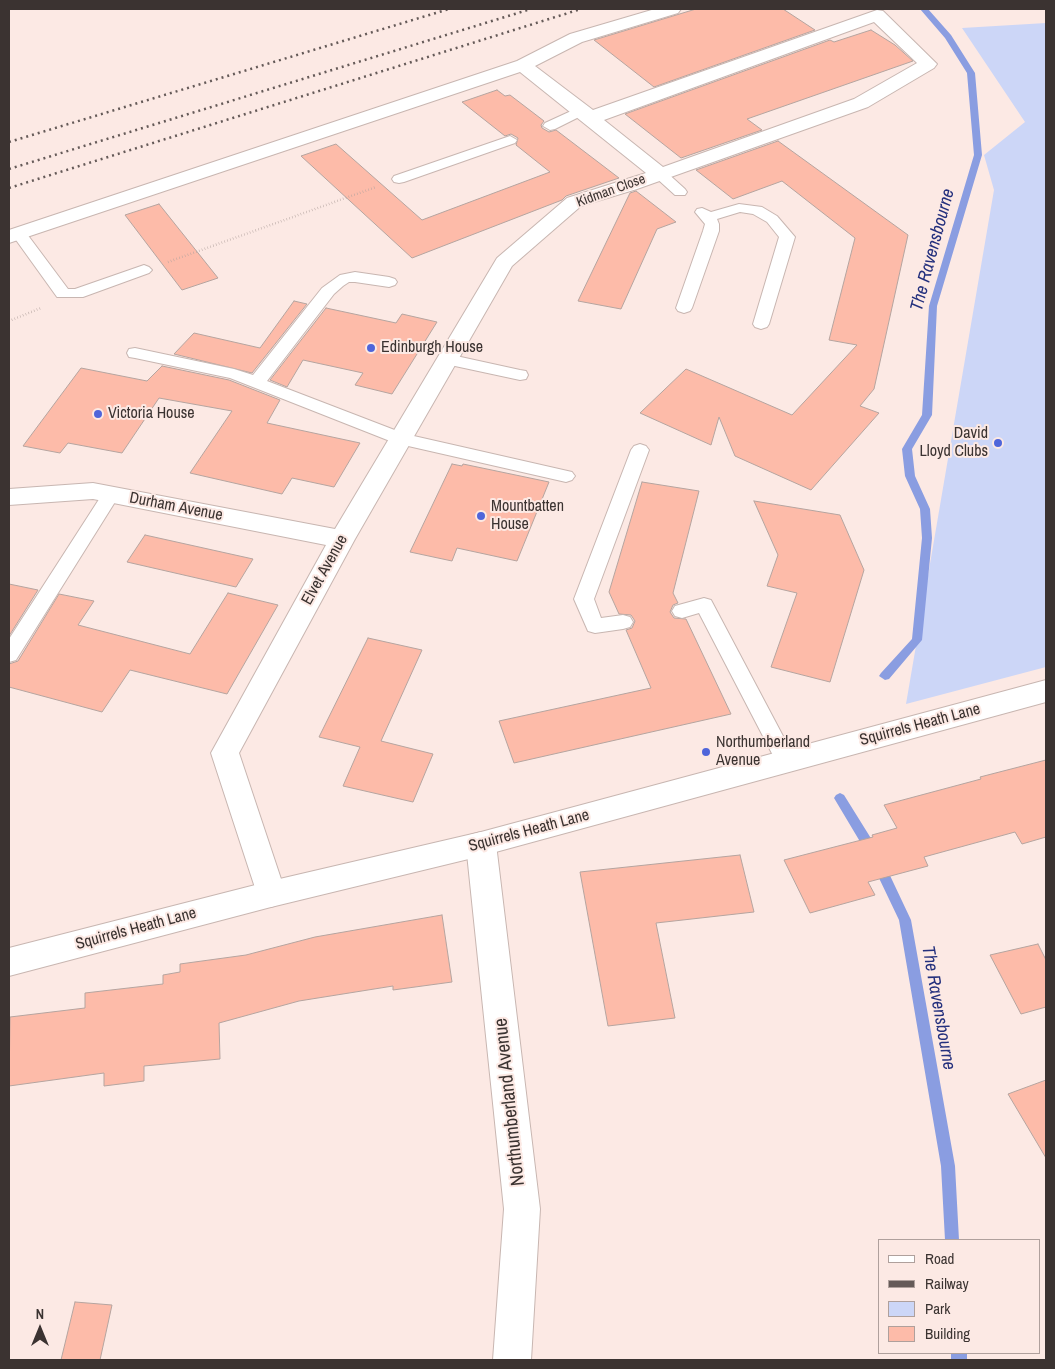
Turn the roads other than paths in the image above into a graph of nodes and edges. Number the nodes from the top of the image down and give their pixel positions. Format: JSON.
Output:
{"nodes":[{"id":1,"x":672,"y":9,"type":"edge"},
{"id":2,"x":873,"y":12,"type":"edge"},
{"id":3,"x":523,"y":65,"type":"junction"},
{"id":4,"x":586,"y":114,"type":"junction"},
{"id":5,"x":550,"y":126,"type":"dead end"},
{"id":6,"x":510,"y":140,"type":"dead end"},
{"id":7,"x":659,"y":173,"type":"junction"},
{"id":8,"x":399,"y":179,"type":"road end"},
{"id":9,"x":680,"y":192,"type":"dead end"},
{"id":10,"x":14,"y":235,"type":"edge"},
{"id":11,"x":504,"y":262,"type":"joint"},
{"id":12,"x":144,"y":270,"type":"road end"},
{"id":13,"x":389,"y":282,"type":"dead end"},
{"id":14,"x":684,"y":308,"type":"dead end"},
{"id":15,"x":761,"y":324,"type":"dead end"},
{"id":16,"x":135,"y":352,"type":"dead end"},
{"id":17,"x":447,"y":359,"type":"junction"},
{"id":18,"x":520,"y":375,"type":"dead end"},
{"id":19,"x":256,"y":383,"type":"junction"},
{"id":20,"x":400,"y":439,"type":"junction"},
{"id":21,"x":640,"y":450,"type":"dead end"},
{"id":22,"x":566,"y":476,"type":"dead end"},
{"id":23,"x":111,"y":494,"type":"junction"},
{"id":24,"x":9,"y":497,"type":"edge"},
{"id":25,"x":342,"y":539,"type":"junction"},
{"id":26,"x":682,"y":611,"type":"dead end"},
{"id":27,"x":623,"y":622,"type":"dead end"},
{"id":28,"x":9,"y":655,"type":"edge"},
{"id":29,"x":1046,"y":691,"type":"edge"},
{"id":30,"x":786,"y":761,"type":"junction"},
{"id":31,"x":481,"y":844,"type":"junction"},
{"id":32,"x":271,"y":894,"type":"junction"},
{"id":33,"x":9,"y":962,"type":"edge"},
{"id":34,"x":512,"y":1360,"type":"edge"}],
"edges":[{"from":1,"to":3,"type":"street"},
{"from":2,"to":4,"type":"street"},
{"from":2,"to":7,"type":"street","name":"Kidman Close"},
{"from":3,"to":4,"type":"street"},
{"from":3,"to":10,"type":"street"},
{"from":4,"to":5,"type":"lane"},
{"from":4,"to":7,"type":"street"},
{"from":6,"to":8,"type":"lane"},
{"from":7,"to":9,"type":"lane"},
{"from":7,"to":11,"type":"street","name":"Kidman Close"},
{"from":10,"to":12,"type":"lane"},
{"from":11,"to":17,"type":"street","name":"Elvet Avenue"},
{"from":13,"to":19,"type":"lane"},
{"from":14,"to":15,"type":"lane"},
{"from":16,"to":19,"type":"lane"},
{"from":17,"to":18,"type":"lane"},
{"from":17,"to":20,"type":"street","name":"Elvet Avenue"},
{"from":19,"to":20,"type":"lane"},
{"from":20,"to":22,"type":"lane"},
{"from":20,"to":25,"type":"street","name":"Elvet Avenue"},
{"from":21,"to":27,"type":"lane"},
{"from":23,"to":24,"type":"street","name":"Durham Avenue"},
{"from":23,"to":25,"type":"street","name":"Durham Avenue"},
{"from":23,"to":28,"type":"lane"},
{"from":25,"to":32,"type":"street","name":"Elvet Avenue"},
{"from":26,"to":30,"type":"lane"},
{"from":29,"to":30,"type":"street","name":"Squirrels Heath Lane"},
{"from":30,"to":31,"type":"street","name":"Squirrels Heath Lane"},
{"from":31,"to":32,"type":"street","name":"Squirrels Heath Lane"},
{"from":31,"to":34,"type":"street","name":"Northumberland Avenue"},
{"from":32,"to":33,"type":"street","name":"Squirrels Heath Lane"}]}
